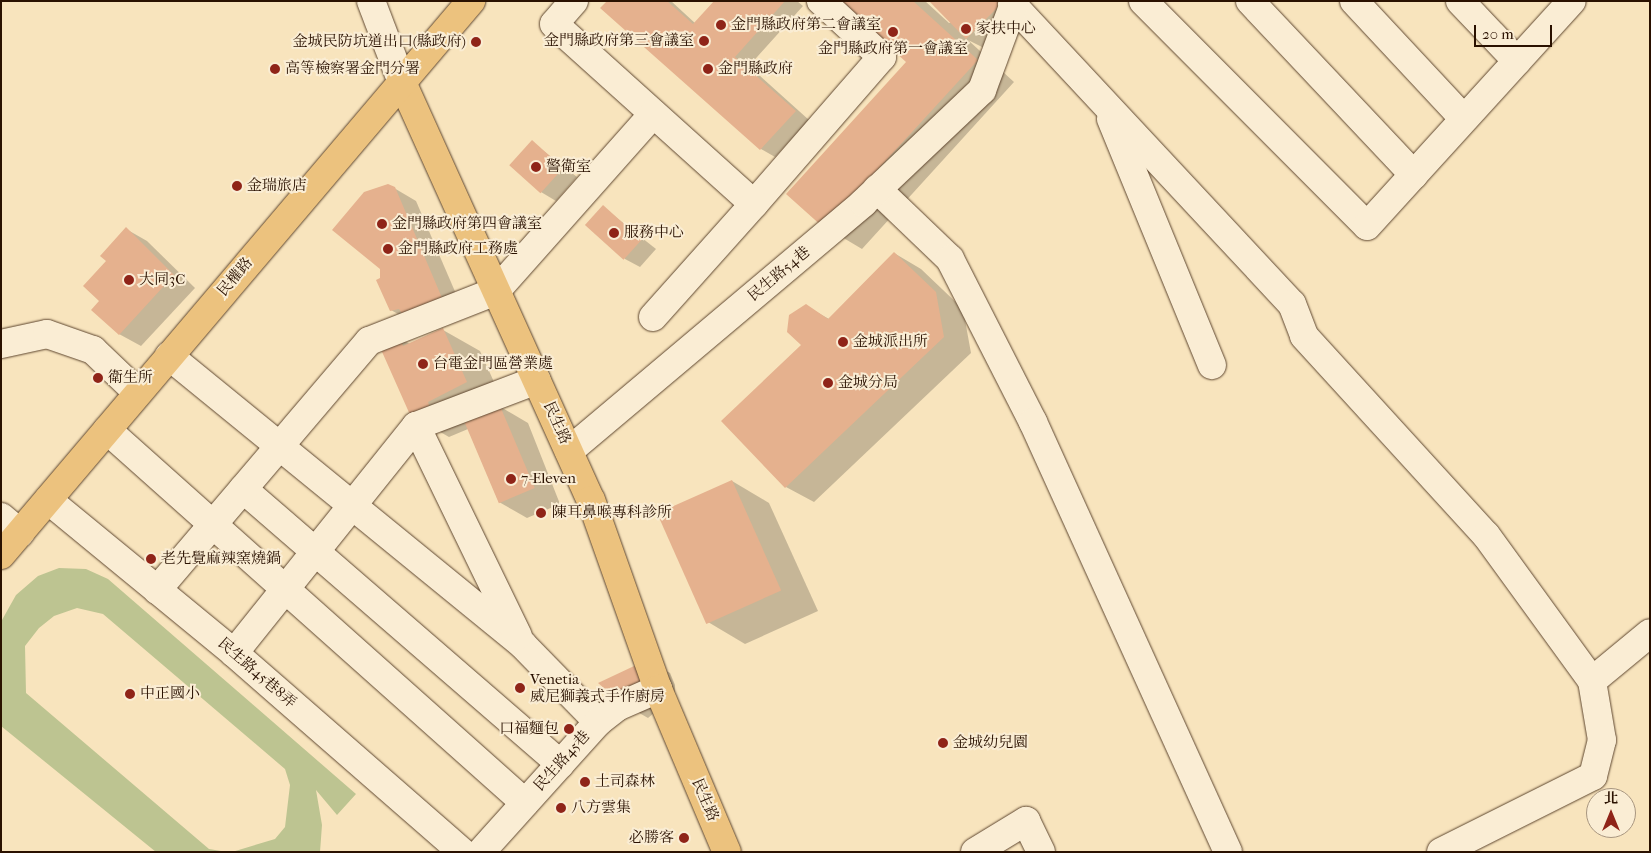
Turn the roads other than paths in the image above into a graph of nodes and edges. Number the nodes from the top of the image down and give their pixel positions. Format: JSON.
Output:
{"nodes":[{"id":1,"x":371,"y":1,"type":"edge"},
{"id":2,"x":471,"y":1,"type":"edge"},
{"id":3,"x":574,"y":1,"type":"edge"},
{"id":4,"x":821,"y":1,"type":"edge"},
{"id":5,"x":1143,"y":1,"type":"edge"},
{"id":6,"x":1250,"y":1,"type":"edge"},
{"id":7,"x":1354,"y":1,"type":"edge"},
{"id":8,"x":1460,"y":1,"type":"edge"},
{"id":9,"x":1572,"y":2,"type":"edge"},
{"id":10,"x":1014,"y":3,"type":"edge"},
{"id":11,"x":1517,"y":61,"type":"junction"},
{"id":12,"x":401,"y":80,"type":"junction"},
{"id":13,"x":1105,"y":104,"type":"junction"},
{"id":14,"x":653,"y":114,"type":"junction"},
{"id":15,"x":1464,"y":119,"type":"junction"},
{"id":16,"x":1414,"y":175,"type":"junction"},
{"id":17,"x":877,"y":189,"type":"junction"},
{"id":18,"x":754,"y":204,"type":"junction"},
{"id":19,"x":496,"y":290,"type":"junction"},
{"id":20,"x":653,"y":317,"type":"dead end"},
{"id":21,"x":1,"y":344,"type":"edge"},
{"id":22,"x":169,"y":356,"type":"junction"},
{"id":23,"x":1212,"y":365,"type":"dead end"},
{"id":24,"x":537,"y":380,"type":"junction"},
{"id":25,"x":138,"y":392,"type":"junction"},
{"id":26,"x":416,"y":426,"type":"junction"},
{"id":27,"x":106,"y":430,"type":"junction"},
{"id":28,"x":279,"y":445,"type":"junction"},
{"id":29,"x":569,"y":451,"type":"junction"},
{"id":30,"x":243,"y":489,"type":"junction"},
{"id":31,"x":48,"y":500,"type":"junction"},
{"id":32,"x":351,"y":504,"type":"junction"},
{"id":33,"x":214,"y":524,"type":"junction"},
{"id":34,"x":11,"y":525,"type":"edge"},
{"id":35,"x":315,"y":548,"type":"junction"},
{"id":36,"x":1,"y":555,"type":"edge"},
{"id":37,"x":286,"y":587,"type":"junction"},
{"id":38,"x":157,"y":590,"type":"junction"},
{"id":39,"x":1650,"y":633,"type":"edge"},
{"id":40,"x":522,"y":644,"type":"junction"},
{"id":41,"x":234,"y":653,"type":"junction"},
{"id":42,"x":1592,"y":681,"type":"junction"},
{"id":43,"x":658,"y":690,"type":"junction"},
{"id":44,"x":598,"y":722,"type":"junction"},
{"id":45,"x":560,"y":764,"type":"junction"},
{"id":46,"x":525,"y":803,"type":"junction"},
{"id":47,"x":462,"y":852,"type":"edge"},
{"id":48,"x":481,"y":852,"type":"edge"},
{"id":49,"x":727,"y":852,"type":"edge"},
{"id":50,"x":975,"y":852,"type":"edge"},
{"id":51,"x":1041,"y":852,"type":"edge"},
{"id":52,"x":1228,"y":852,"type":"edge"},
{"id":53,"x":1441,"y":852,"type":"edge"}],
"edges":[{"from":1,"to":12,"type":"street","name":"民生路"},
{"from":2,"to":12,"type":"main road","name":"民權路"},
{"from":3,"to":14,"type":"street"},
{"from":4,"to":18,"type":"street"},
{"from":5,"to":16,"type":"street"},
{"from":6,"to":16,"type":"street"},
{"from":7,"to":15,"type":"street"},
{"from":8,"to":11,"type":"street"},
{"from":9,"to":11,"type":"street"},
{"from":10,"to":13,"type":"street"},
{"from":10,"to":17,"type":"street","name":"民生路54巷"},
{"from":11,"to":15,"type":"street"},
{"from":12,"to":19,"type":"main road","name":"民生路"},
{"from":12,"to":22,"type":"main road","name":"民權路"},
{"from":13,"to":23,"type":"street"},
{"from":13,"to":42,"type":"street"},
{"from":14,"to":18,"type":"street"},
{"from":14,"to":19,"type":"street"},
{"from":15,"to":16,"type":"street"},
{"from":17,"to":29,"type":"street","name":"民生路54巷"},
{"from":17,"to":52,"type":"street"},
{"from":18,"to":20,"type":"street"},
{"from":19,"to":24,"type":"main road","name":"民生路"},
{"from":19,"to":28,"type":"street"},
{"from":21,"to":25,"type":"street"},
{"from":22,"to":25,"type":"main road","name":"民權路"},
{"from":22,"to":28,"type":"street"},
{"from":24,"to":26,"type":"street"},
{"from":24,"to":29,"type":"main road","name":"民生路"},
{"from":25,"to":27,"type":"main road","name":"民權路"},
{"from":26,"to":32,"type":"street"},
{"from":26,"to":40,"type":"street"},
{"from":27,"to":31,"type":"main road","name":"民權路"},
{"from":27,"to":33,"type":"street"},
{"from":28,"to":30,"type":"street"},
{"from":28,"to":32,"type":"street"},
{"from":29,"to":43,"type":"main road","name":"民生路"},
{"from":30,"to":33,"type":"street"},
{"from":30,"to":35,"type":"street"},
{"from":31,"to":34,"type":"main road","name":"民權路"},
{"from":31,"to":38,"type":"street","name":"民生路45巷8弄"},
{"from":32,"to":35,"type":"street"},
{"from":32,"to":40,"type":"street"},
{"from":33,"to":37,"type":"street"},
{"from":33,"to":38,"type":"street"},
{"from":34,"to":36,"type":"main road","name":"民權路"},
{"from":35,"to":37,"type":"street"},
{"from":35,"to":45,"type":"street"},
{"from":37,"to":41,"type":"street"},
{"from":37,"to":46,"type":"street"},
{"from":38,"to":41,"type":"street","name":"民生路45巷8弄"},
{"from":39,"to":42,"type":"street"},
{"from":40,"to":44,"type":"street"},
{"from":41,"to":47,"type":"street","name":"民生路45巷8弄"},
{"from":42,"to":53,"type":"street"},
{"from":43,"to":44,"type":"street","name":"民生路45巷"},
{"from":43,"to":49,"type":"main road","name":"民生路"},
{"from":44,"to":45,"type":"street","name":"民生路45巷"},
{"from":45,"to":46,"type":"street","name":"民生路45巷"},
{"from":46,"to":48,"type":"street","name":"民生路45巷"},
{"from":50,"to":51,"type":"street"}]}
